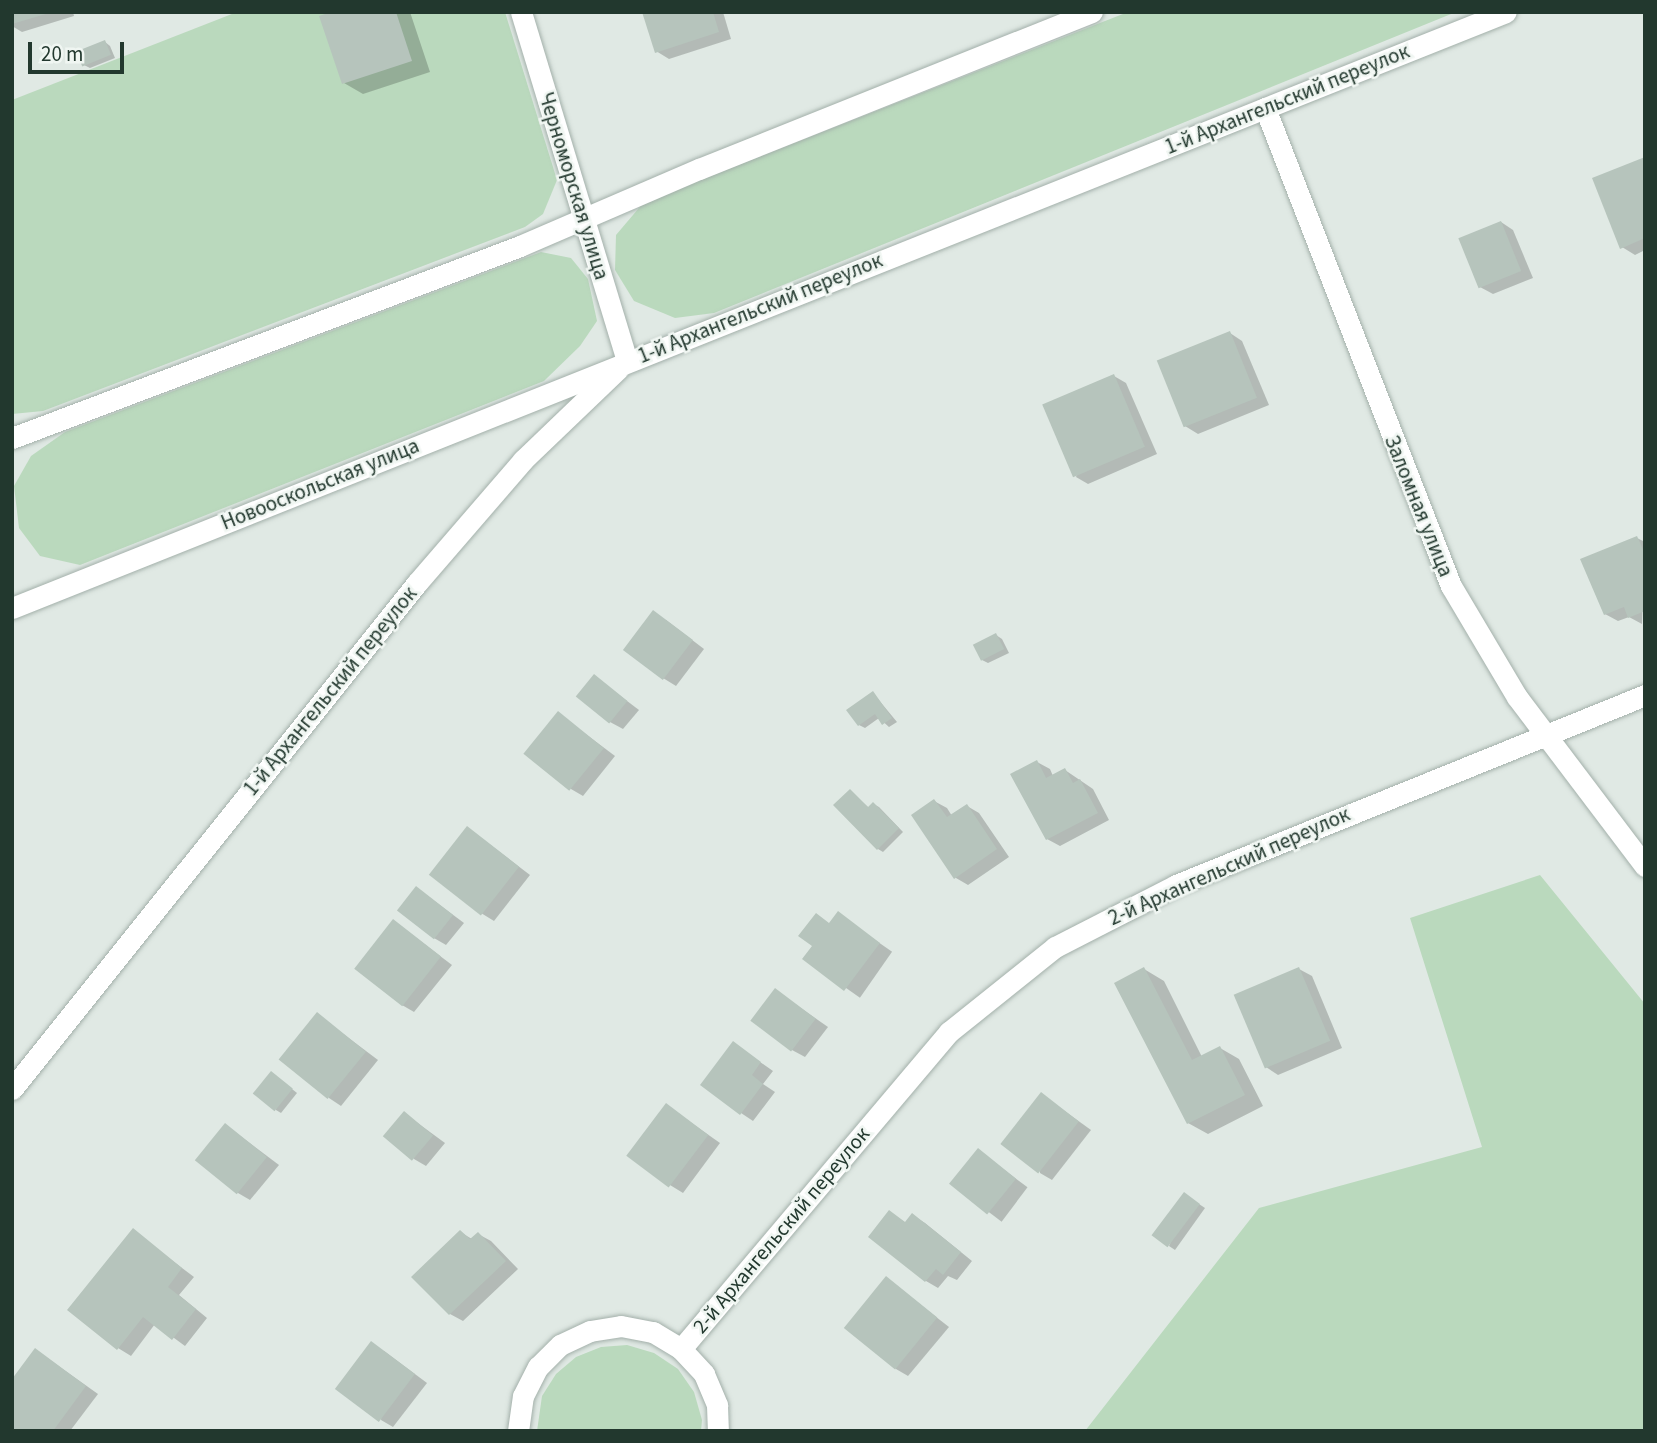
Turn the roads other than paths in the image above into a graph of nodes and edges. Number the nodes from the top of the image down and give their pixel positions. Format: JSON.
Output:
{"nodes":[{"id":1,"x":521,"y":12,"type":"edge"},
{"id":2,"x":1092,"y":12,"type":"edge"},
{"id":3,"x":1506,"y":12,"type":"edge"},
{"id":4,"x":1265,"y":108,"type":"junction"},
{"id":5,"x":584,"y":220,"type":"junction"},
{"id":6,"x":627,"y":360,"type":"junction"},
{"id":7,"x":12,"y":438,"type":"edge"},
{"id":8,"x":12,"y":608,"type":"edge"},
{"id":9,"x":1645,"y":695,"type":"edge"},
{"id":10,"x":1545,"y":733,"type":"junction"},
{"id":11,"x":1645,"y":866,"type":"edge"},
{"id":12,"x":12,"y":1089,"type":"edge"},
{"id":13,"x":681,"y":1349,"type":"junction"},
{"id":14,"x":519,"y":1431,"type":"edge"},
{"id":15,"x":718,"y":1431,"type":"edge"}],
"edges":[{"from":1,"to":5,"type":"street","name":"Черноморская улица"},
{"from":2,"to":5,"type":"street"},
{"from":3,"to":4,"type":"street","name":"1-й Архангельский переулок"},
{"from":4,"to":6,"type":"street","name":"1-й Архангельский переулок"},
{"from":4,"to":10,"type":"street","name":"Заломная улица"},
{"from":5,"to":6,"type":"street","name":"Черноморская улица"},
{"from":5,"to":7,"type":"street"},
{"from":6,"to":8,"type":"street","name":"Новооскольская улица"},
{"from":6,"to":12,"type":"street","name":"1-й Архангельский переулок"},
{"from":9,"to":10,"type":"street","name":"2-й Архангельский переулок"},
{"from":10,"to":11,"type":"street","name":"Заломная улица"},
{"from":10,"to":13,"type":"street","name":"2-й Архангельский переулок"},
{"from":13,"to":14,"type":"street"},
{"from":13,"to":15,"type":"street"}]}
